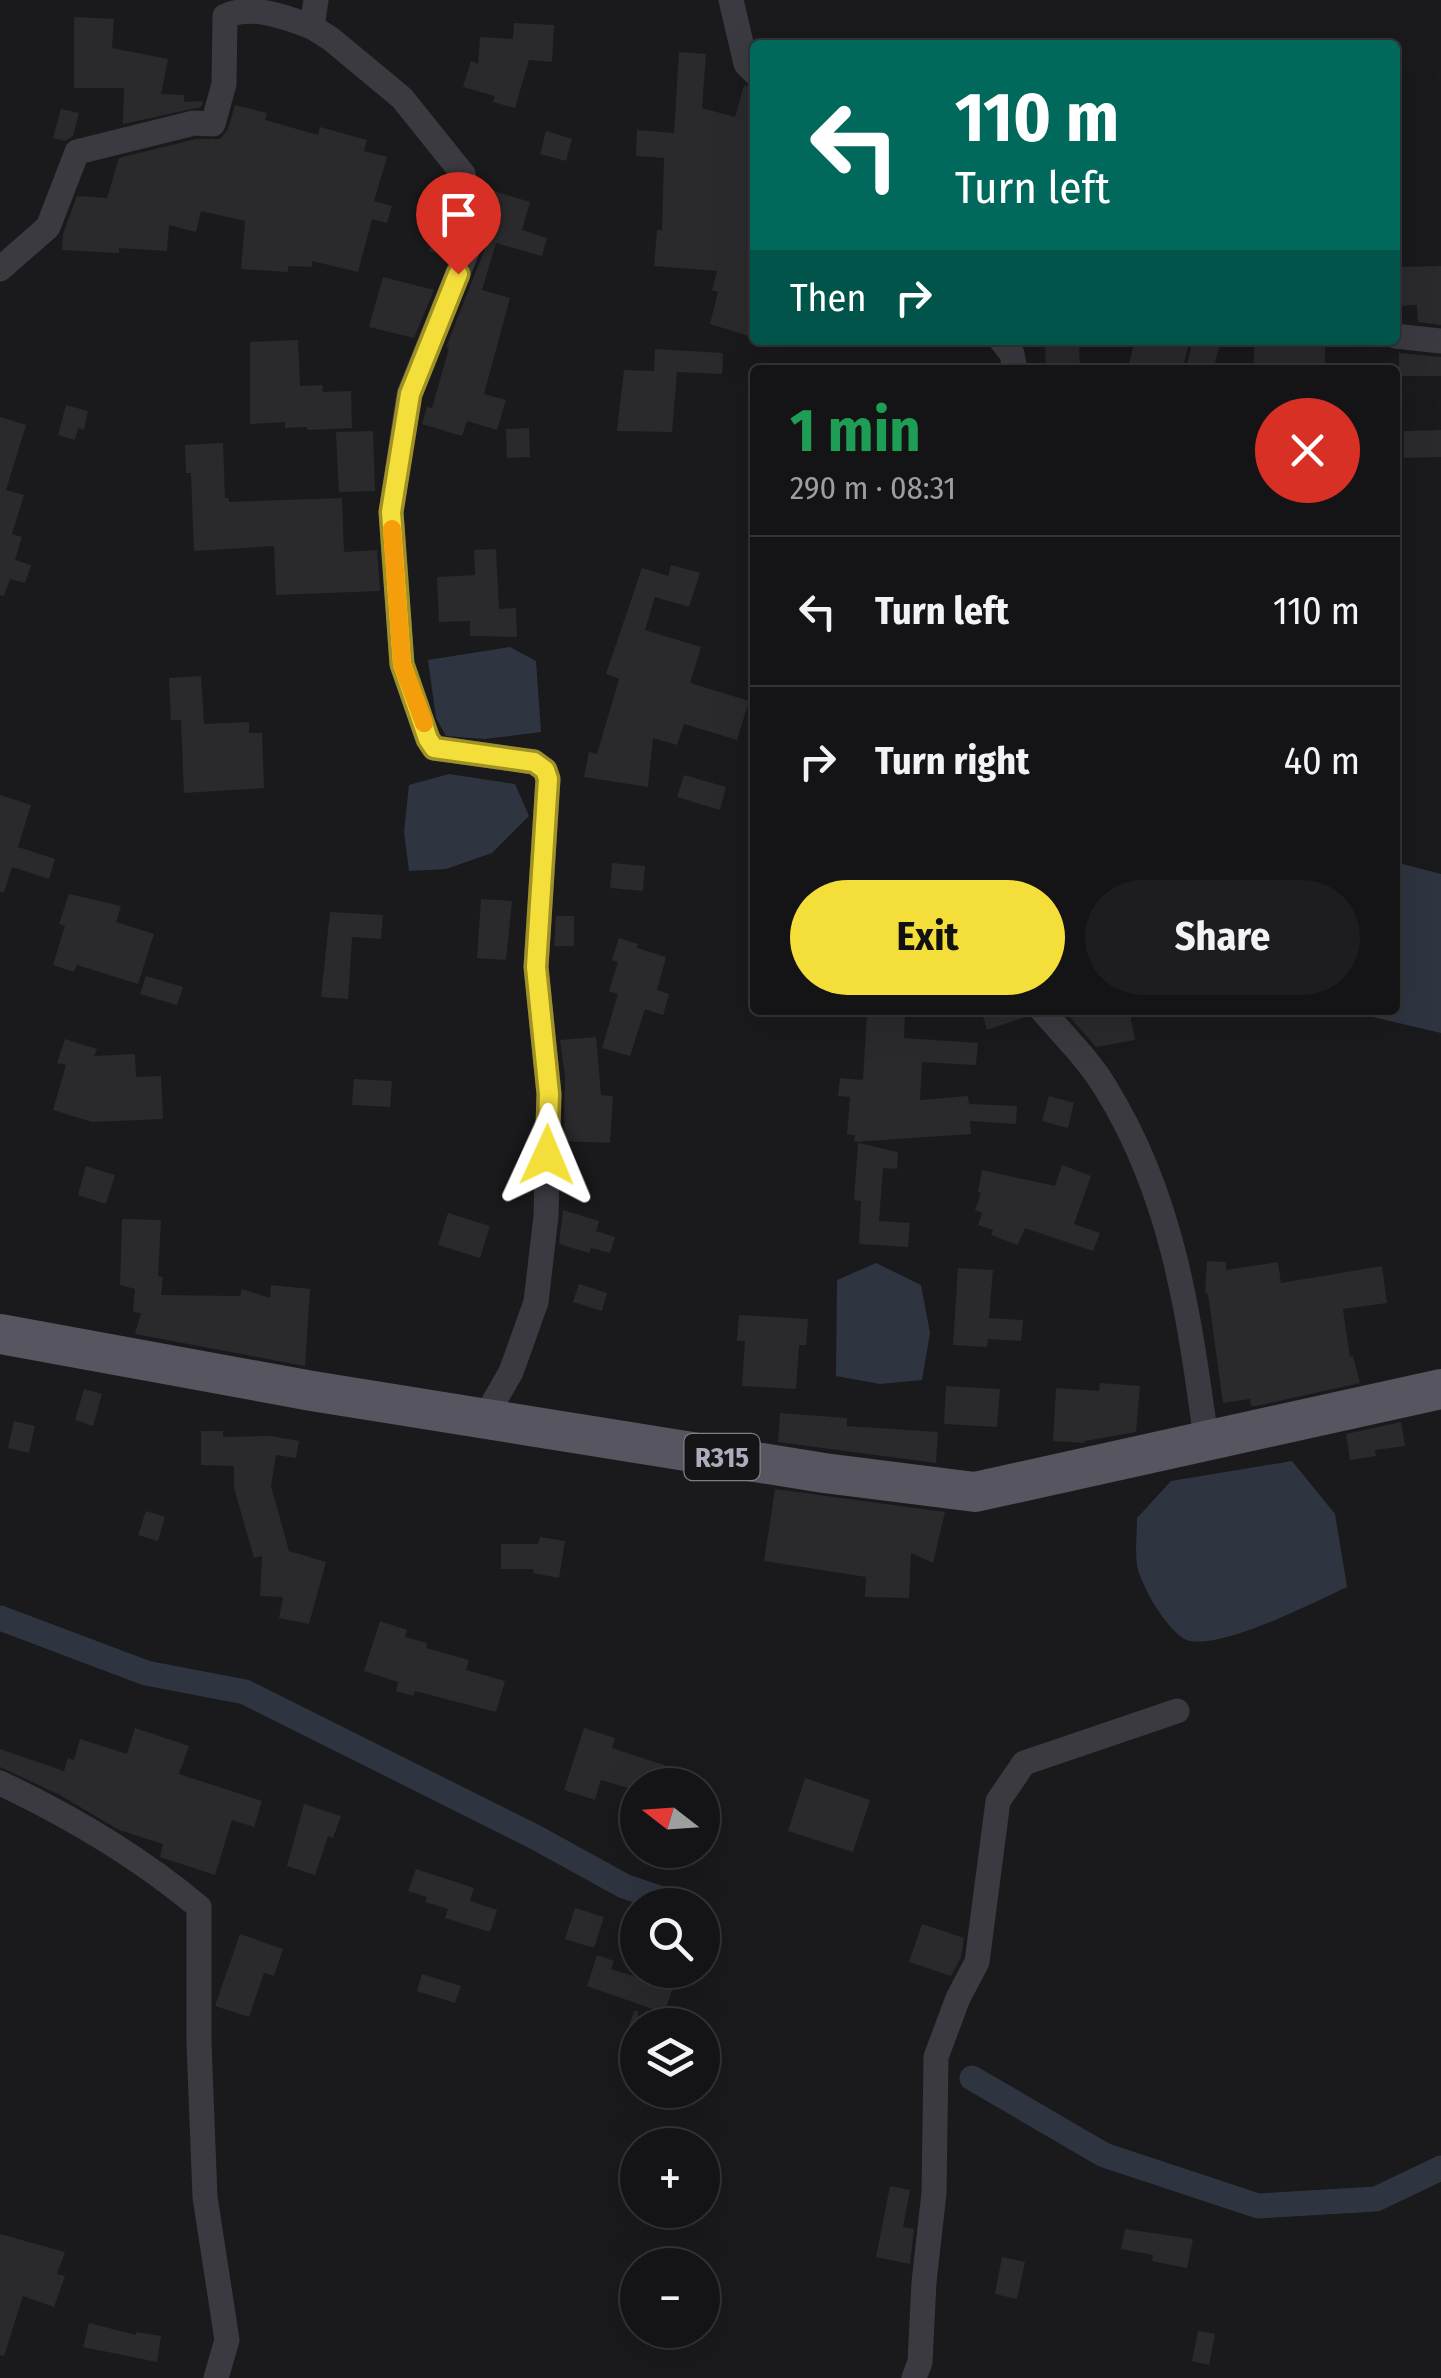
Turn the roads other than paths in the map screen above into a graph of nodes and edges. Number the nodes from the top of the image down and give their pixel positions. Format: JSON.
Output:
{"nodes":[{"id":1,"x":316,"y":0,"type":"edge"},
{"id":2,"x":731,"y":0,"type":"edge"},
{"id":3,"x":312,"y":27,"type":"junction"},
{"id":4,"x":750,"y":68,"type":"edge"},
{"id":5,"x":0,"y":269,"type":"edge"},
{"id":6,"x":1400,"y":337,"type":"edge"},
{"id":7,"x":1441,"y":341,"type":"edge"},
{"id":8,"x":1046,"y":1015,"type":"edge"},
{"id":9,"x":0,"y":1334,"type":"edge"},
{"id":10,"x":1441,"y":1389,"type":"edge"},
{"id":11,"x":484,"y":1419,"type":"junction"},
{"id":12,"x":1206,"y":1439,"type":"junction"},
{"id":13,"x":1177,"y":1710,"type":"dead end"},
{"id":14,"x":0,"y":1783,"type":"edge"},
{"id":15,"x":216,"y":2378,"type":"edge"},
{"id":16,"x":914,"y":2378,"type":"edge"}],
"edges":[{"from":1,"to":3,"type":"street"},
{"from":2,"to":4,"type":"street"},
{"from":3,"to":5,"type":"street"},
{"from":3,"to":11,"type":"street"},
{"from":6,"to":7,"type":"street"},
{"from":8,"to":12,"type":"street"},
{"from":9,"to":11,"type":"main road","number":"R315"},
{"from":10,"to":12,"type":"main road","number":"R315"},
{"from":11,"to":12,"type":"main road","number":"R315"},
{"from":13,"to":16,"type":"street"},
{"from":14,"to":15,"type":"street"}]}
